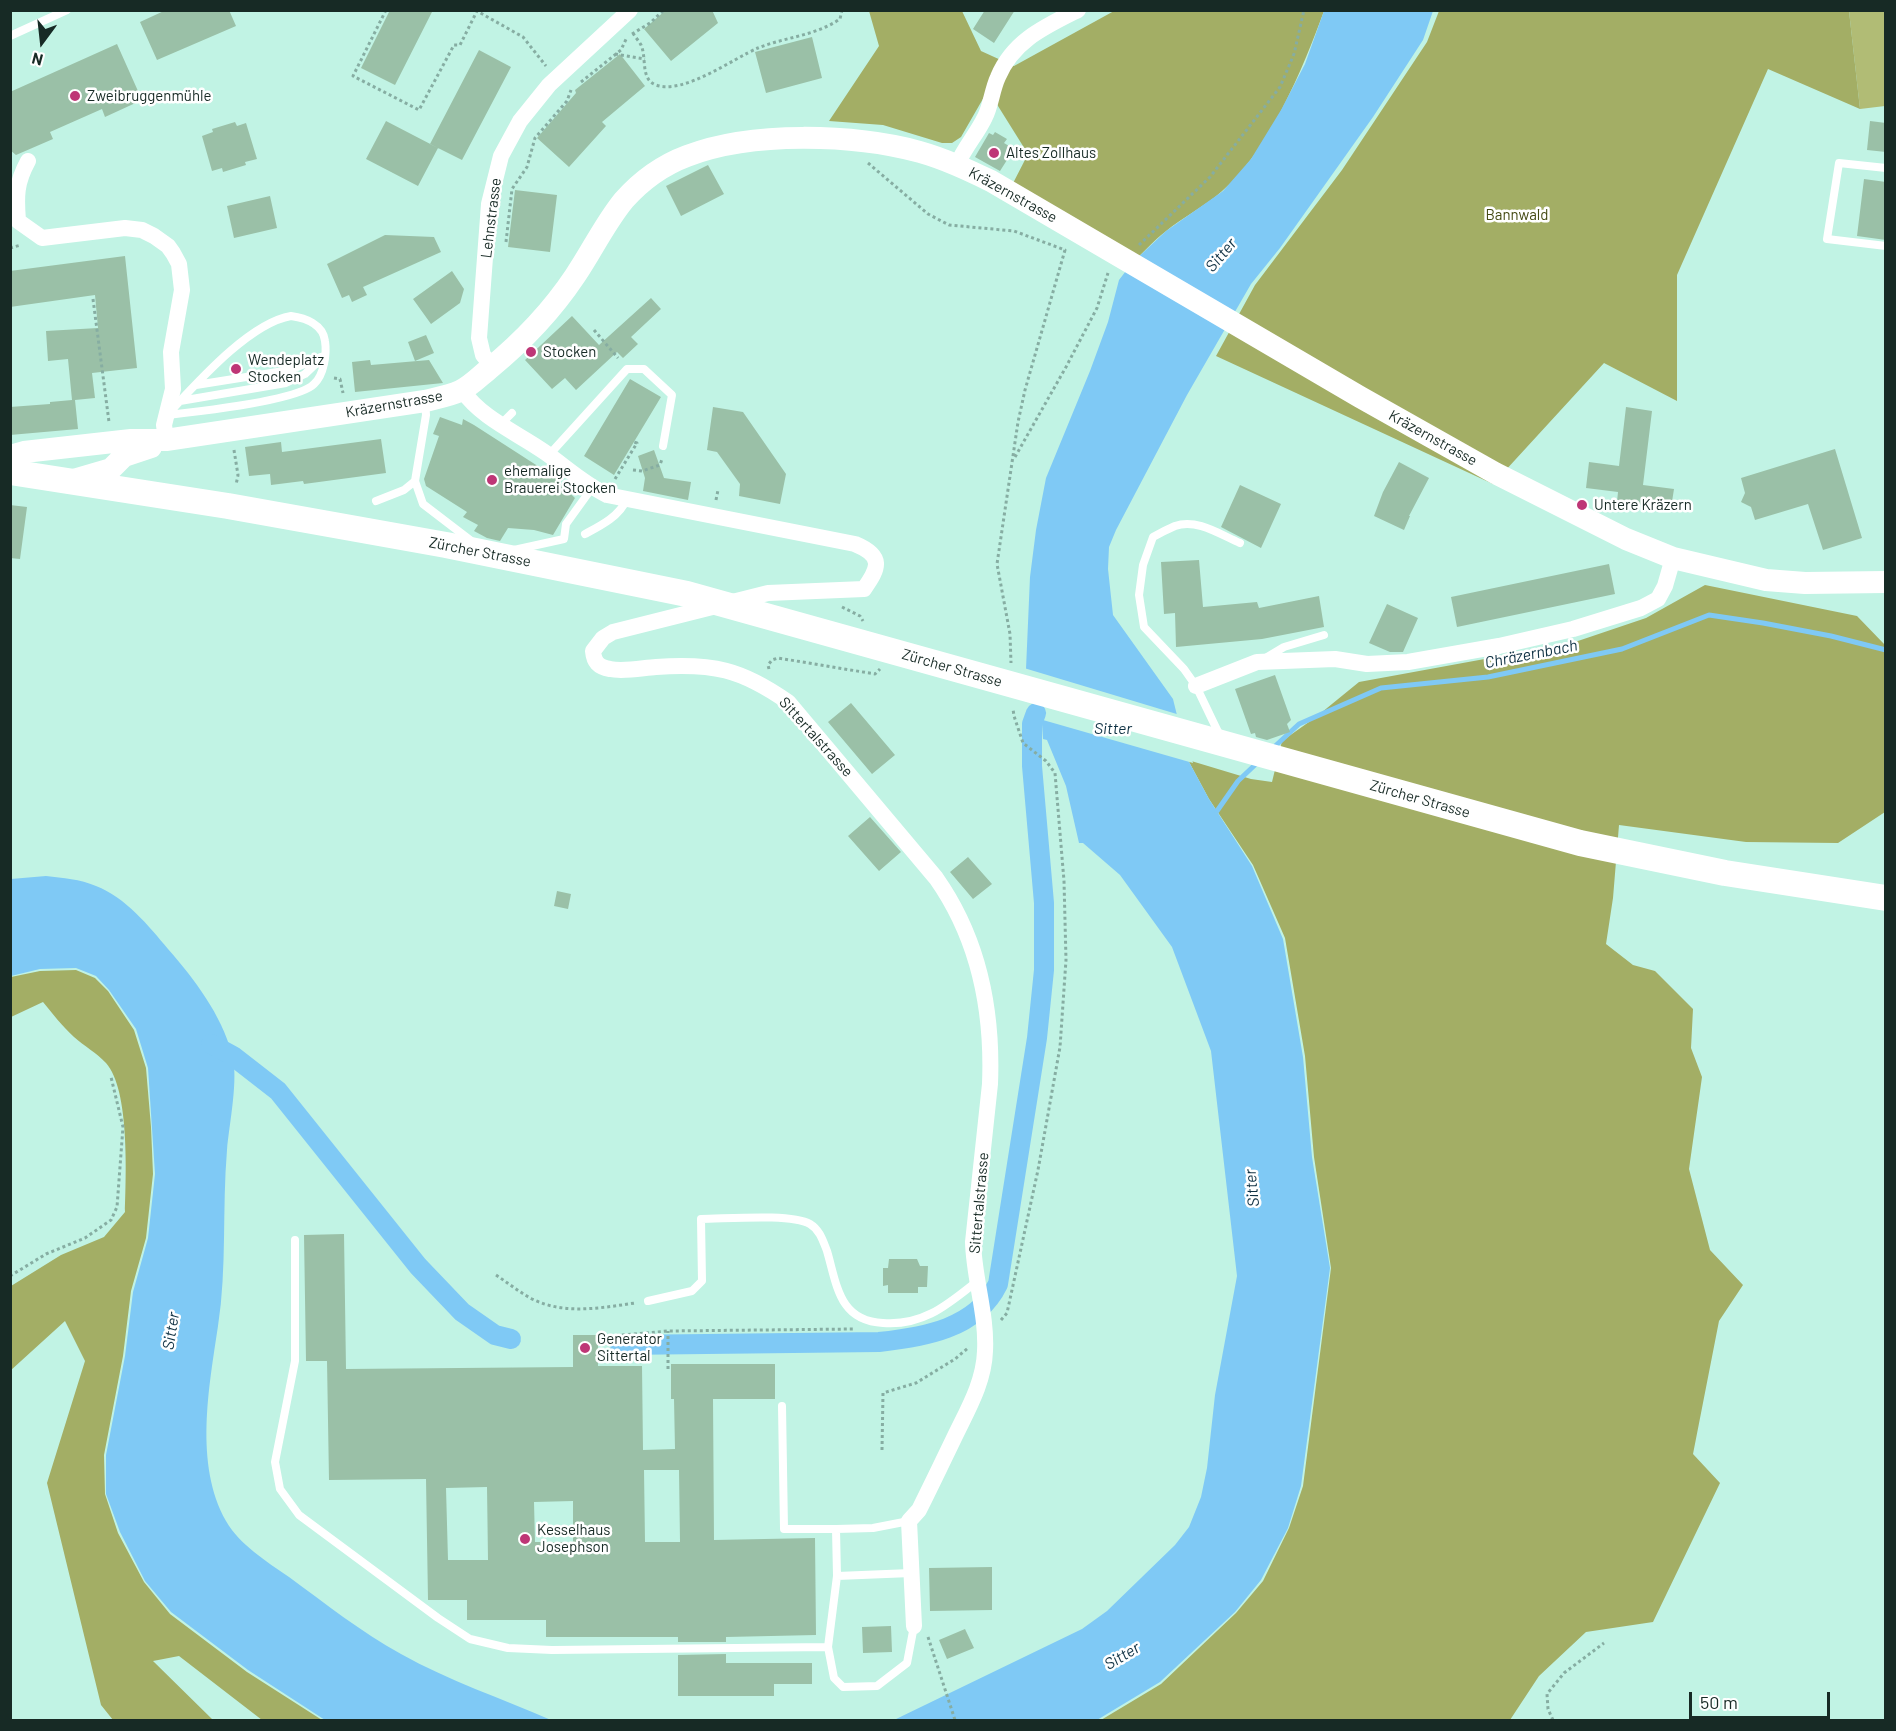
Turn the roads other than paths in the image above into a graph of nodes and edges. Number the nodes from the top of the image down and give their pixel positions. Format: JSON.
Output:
{"nodes":[{"id":1,"x":67,"y":10,"type":"edge"},
{"id":2,"x":630,"y":10,"type":"edge"},
{"id":3,"x":1078,"y":10,"type":"edge"},
{"id":4,"x":10,"y":36,"type":"edge"},
{"id":5,"x":28,"y":161,"type":"dead end"},
{"id":6,"x":957,"y":165,"type":"junction"},
{"id":7,"x":1886,"y":168,"type":"edge"},
{"id":8,"x":1886,"y":246,"type":"edge"},
{"id":9,"x":324,"y":356,"type":"junction"},
{"id":10,"x":492,"y":366,"type":"junction"},
{"id":11,"x":195,"y":385,"type":"junction"},
{"id":12,"x":462,"y":390,"type":"junction"},
{"id":13,"x":180,"y":401,"type":"junction"},
{"id":14,"x":425,"y":401,"type":"junction"},
{"id":15,"x":167,"y":415,"type":"junction"},
{"id":16,"x":166,"y":440,"type":"junction"},
{"id":17,"x":663,"y":446,"type":"dead end"},
{"id":18,"x":549,"y":455,"type":"junction"},
{"id":19,"x":10,"y":456,"type":"edge"},
{"id":20,"x":111,"y":469,"type":"junction"},
{"id":21,"x":10,"y":472,"type":"edge"},
{"id":22,"x":70,"y":481,"type":"junction"},
{"id":23,"x":415,"y":481,"type":"junction"},
{"id":24,"x":592,"y":488,"type":"junction"},
{"id":25,"x":138,"y":491,"type":"junction"},
{"id":26,"x":626,"y":500,"type":"junction"},
{"id":27,"x":376,"y":501,"type":"dead end"},
{"id":28,"x":585,"y":534,"type":"dead end"},
{"id":29,"x":1240,"y":543,"type":"dead end"},
{"id":30,"x":1673,"y":558,"type":"junction"},
{"id":31,"x":1886,"y":582,"type":"edge"},
{"id":32,"x":1324,"y":635,"type":"dead end"},
{"id":33,"x":1257,"y":662,"type":"junction"},
{"id":34,"x":1196,"y":686,"type":"junction"},
{"id":35,"x":1244,"y":759,"type":"dead end"},
{"id":36,"x":1886,"y":898,"type":"edge"},
{"id":37,"x":295,"y":1240,"type":"dead end"},
{"id":38,"x":977,"y":1287,"type":"junction"},
{"id":39,"x":648,"y":1301,"type":"road end"},
{"id":40,"x":782,"y":1406,"type":"dead end"},
{"id":41,"x":909,"y":1521,"type":"junction"},
{"id":42,"x":836,"y":1529,"type":"junction"},
{"id":43,"x":910,"y":1573,"type":"junction"},
{"id":44,"x":837,"y":1576,"type":"junction"},
{"id":45,"x":914,"y":1626,"type":"joint"},
{"id":46,"x":828,"y":1647,"type":"junction"}],
"edges":[{"from":1,"to":4,"type":"lane"},
{"from":2,"to":10,"type":"street","name":"Lehnstrasse"},
{"from":3,"to":6,"type":"street"},
{"from":5,"to":15,"type":"street"},
{"from":6,"to":10,"type":"street","name":"Kräzernstrasse"},
{"from":6,"to":30,"type":"street","name":"Kräzernstrasse"},
{"from":7,"to":8,"type":"lane"},
{"from":9,"to":11,"type":"lane"},
{"from":9,"to":11,"type":"lane"},
{"from":9,"to":13,"type":"lane"},
{"from":9,"to":15,"type":"lane"},
{"from":10,"to":12,"type":"street","name":"Kräzernstrasse"},
{"from":11,"to":13,"type":"lane"},
{"from":12,"to":14,"type":"street","name":"Kräzernstrasse"},
{"from":12,"to":18,"type":"street","name":"Sittertalstrasse"},
{"from":13,"to":15,"type":"lane"},
{"from":14,"to":16,"type":"street","name":"Kräzernstrasse"},
{"from":14,"to":23,"type":"lane"},
{"from":15,"to":16,"type":"street"},
{"from":16,"to":19,"type":"street","name":"Kräzernstrasse"},
{"from":16,"to":20,"type":"street","name":"Kräzernstrasse"},
{"from":17,"to":18,"type":"lane"},
{"from":18,"to":24,"type":"street","name":"Sittertalstrasse"},
{"from":20,"to":22,"type":"street","name":"Kräzernstrasse"},
{"from":20,"to":25,"type":"street"},
{"from":21,"to":22,"type":"main road","name":"Zürcher Strasse"},
{"from":22,"to":25,"type":"main road","name":"Zürcher Strasse"},
{"from":23,"to":24,"type":"lane"},
{"from":23,"to":27,"type":"lane"},
{"from":24,"to":26,"type":"street","name":"Sittertalstrasse"},
{"from":25,"to":36,"type":"main road","name":"Zürcher Strasse"},
{"from":26,"to":28,"type":"lane"},
{"from":26,"to":38,"type":"street","name":"Sittertalstrasse"},
{"from":29,"to":34,"type":"lane"},
{"from":30,"to":31,"type":"street","name":"Kräzernstrasse"},
{"from":30,"to":33,"type":"street"},
{"from":32,"to":33,"type":"lane"},
{"from":33,"to":34,"type":"street"},
{"from":34,"to":35,"type":"lane"},
{"from":37,"to":46,"type":"lane"},
{"from":38,"to":39,"type":"lane"},
{"from":38,"to":41,"type":"street","name":"Sittertalstrasse"},
{"from":40,"to":42,"type":"lane"},
{"from":41,"to":42,"type":"lane"},
{"from":41,"to":43,"type":"street"},
{"from":42,"to":44,"type":"lane"},
{"from":43,"to":44,"type":"lane"},
{"from":43,"to":45,"type":"street"},
{"from":44,"to":46,"type":"lane"},
{"from":45,"to":46,"type":"lane"}]}
